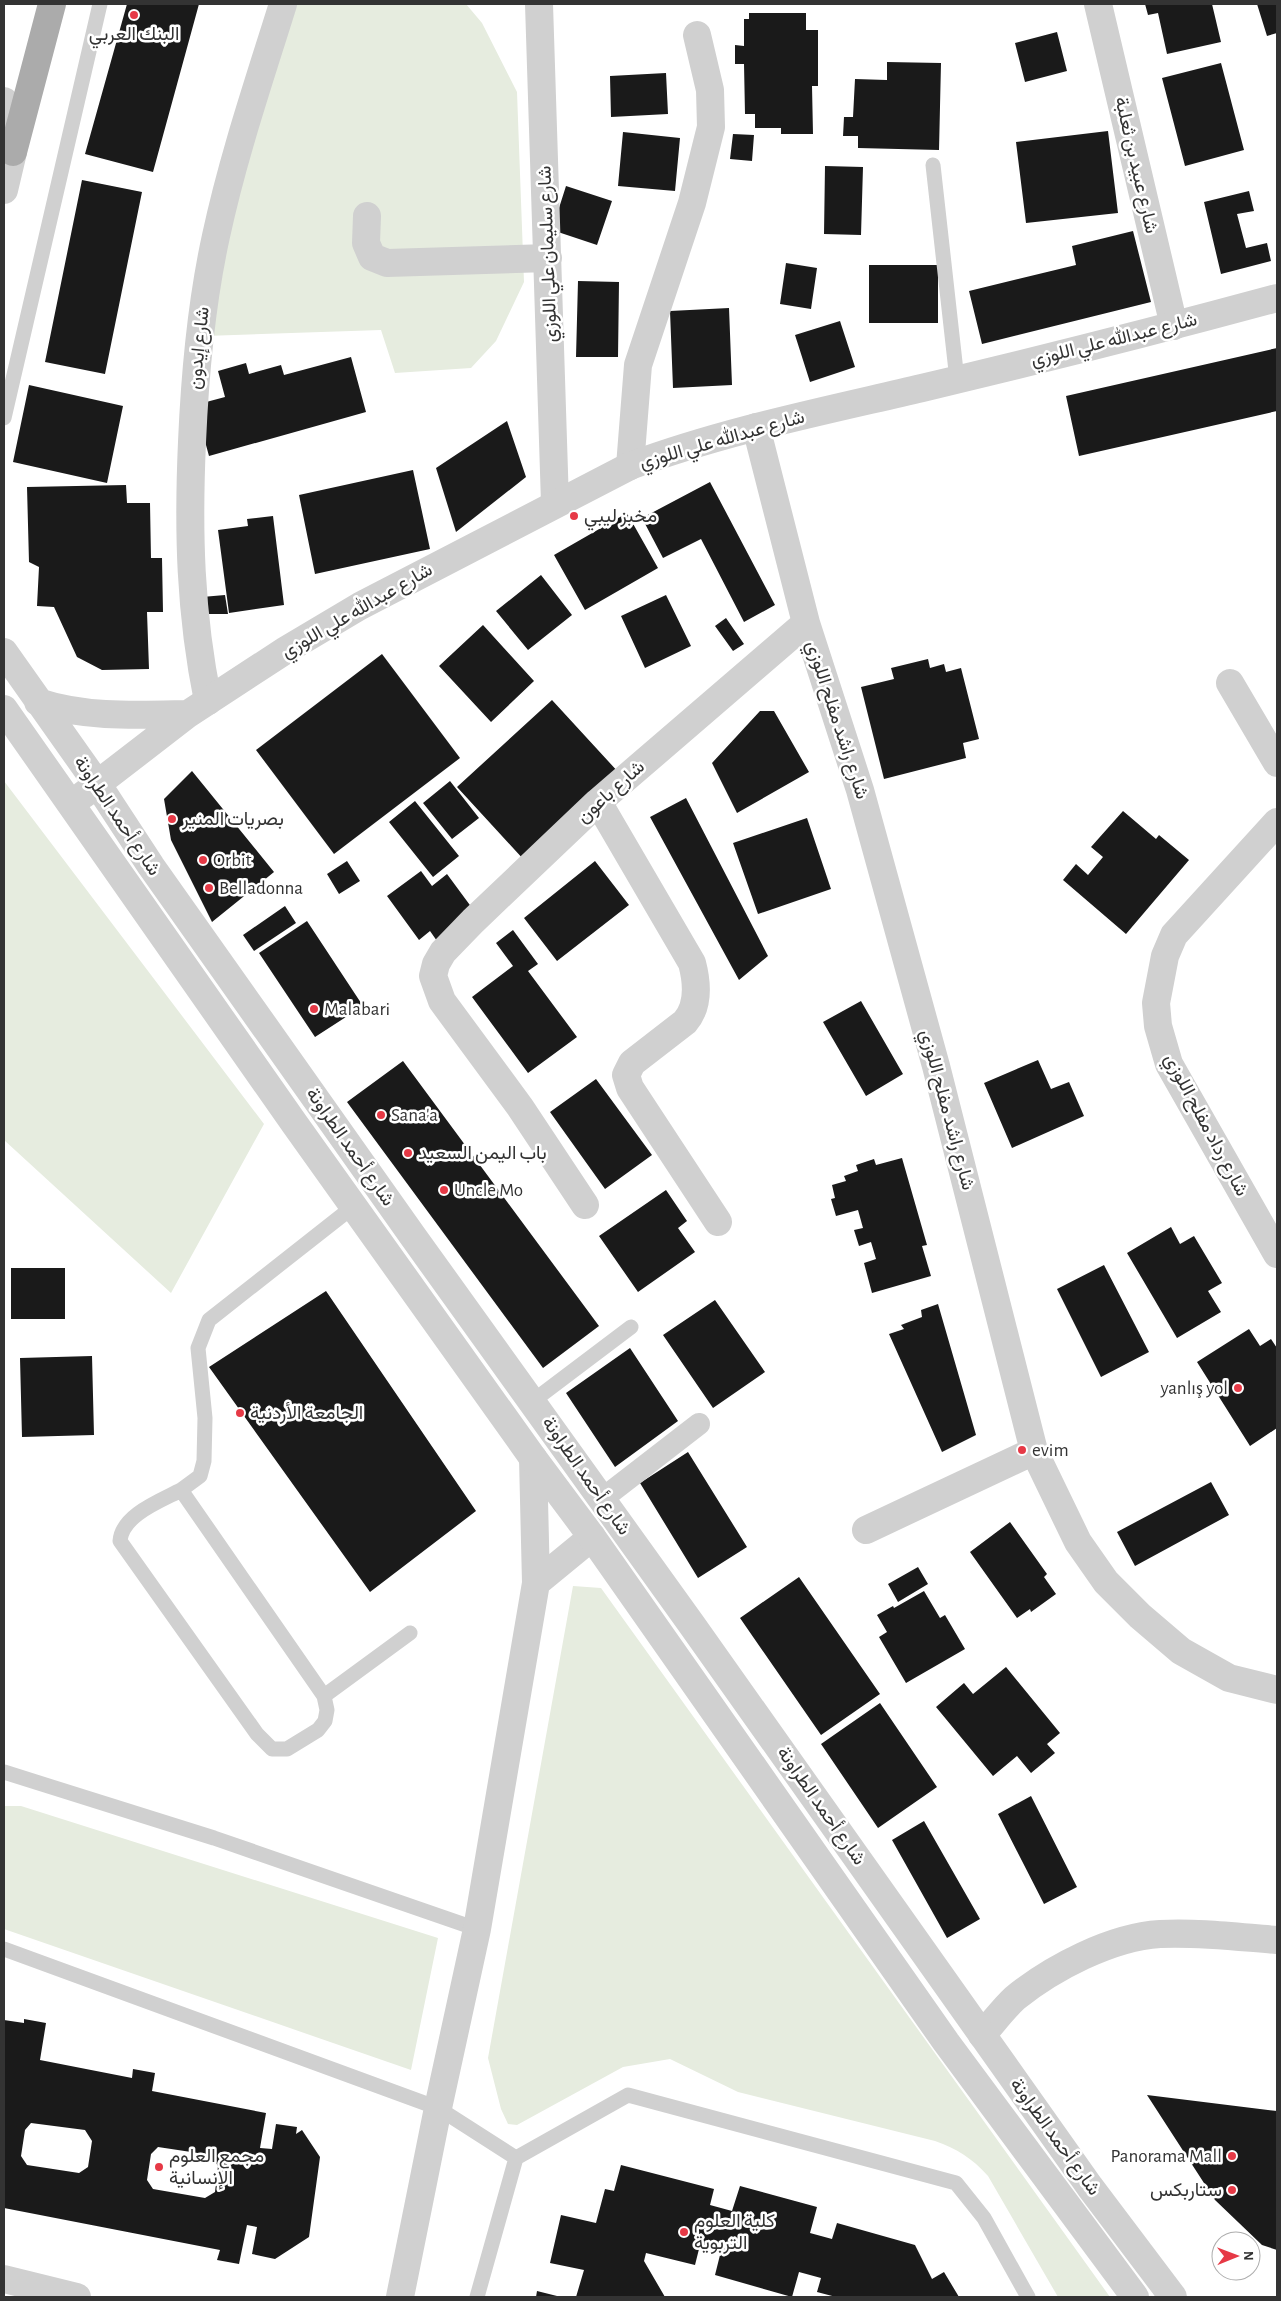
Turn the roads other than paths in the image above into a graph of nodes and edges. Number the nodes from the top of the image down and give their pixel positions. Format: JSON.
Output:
{"nodes":[{"id":1,"x":52,"y":4,"type":"edge"},
{"id":2,"x":100,"y":4,"type":"edge"},
{"id":3,"x":283,"y":4,"type":"edge"},
{"id":4,"x":539,"y":4,"type":"edge"},
{"id":5,"x":1098,"y":4,"type":"edge"},
{"id":6,"x":697,"y":35,"type":"dead end"},
{"id":7,"x":4,"y":101,"type":"edge"},
{"id":8,"x":13,"y":152,"type":"junction"},
{"id":9,"x":933,"y":165,"type":"dead end"},
{"id":10,"x":4,"y":190,"type":"edge"},
{"id":11,"x":367,"y":216,"type":"dead end"},
{"id":12,"x":548,"y":258,"type":"junction"},
{"id":13,"x":1277,"y":298,"type":"edge"},
{"id":14,"x":1174,"y":326,"type":"junction"},
{"id":15,"x":958,"y":380,"type":"junction"},
{"id":16,"x":4,"y":418,"type":"edge"},
{"id":17,"x":756,"y":427,"type":"junction"},
{"id":18,"x":630,"y":466,"type":"junction"},
{"id":19,"x":555,"y":503,"type":"junction"},
{"id":20,"x":806,"y":623,"type":"junction"},
{"id":21,"x":4,"y":652,"type":"edge"},
{"id":22,"x":1230,"y":683,"type":"dead end"},
{"id":23,"x":38,"y":702,"type":"junction"},
{"id":24,"x":198,"y":707,"type":"junction"},
{"id":25,"x":4,"y":709,"type":"edge"},
{"id":26,"x":1277,"y":763,"type":"edge"},
{"id":27,"x":98,"y":784,"type":"junction"},
{"id":28,"x":598,"y":802,"type":"junction"},
{"id":29,"x":70,"y":804,"type":"junction"},
{"id":30,"x":1277,"y":822,"type":"edge"},
{"id":31,"x":585,"y":1205,"type":"dead end"},
{"id":32,"x":354,"y":1206,"type":"junction"},
{"id":33,"x":718,"y":1222,"type":"dead end"},
{"id":34,"x":1277,"y":1254,"type":"edge"},
{"id":35,"x":631,"y":1327,"type":"dead end"},
{"id":36,"x":533,"y":1401,"type":"junction"},
{"id":37,"x":699,"y":1424,"type":"dead end"},
{"id":38,"x":1034,"y":1451,"type":"junction"},
{"id":39,"x":533,"y":1458,"type":"junction"},
{"id":40,"x":181,"y":1490,"type":"junction"},
{"id":41,"x":602,"y":1499,"type":"junction"},
{"id":42,"x":866,"y":1530,"type":"dead end"},
{"id":43,"x":592,"y":1537,"type":"junction"},
{"id":44,"x":536,"y":1583,"type":"junction"},
{"id":45,"x":410,"y":1632,"type":"dead end"},
{"id":46,"x":1277,"y":1690,"type":"edge"},
{"id":47,"x":324,"y":1696,"type":"junction"},
{"id":48,"x":4,"y":1772,"type":"edge"},
{"id":49,"x":477,"y":1929,"type":"junction"},
{"id":50,"x":1277,"y":1940,"type":"edge"},
{"id":51,"x":4,"y":1949,"type":"edge"},
{"id":52,"x":982,"y":2035,"type":"junction"},
{"id":53,"x":438,"y":2108,"type":"junction"},
{"id":54,"x":516,"y":2158,"type":"junction"},
{"id":55,"x":4,"y":2279,"type":"edge"},
{"id":56,"x":1173,"y":2296,"type":"edge"},
{"id":57,"x":76,"y":2297,"type":"edge"},
{"id":58,"x":400,"y":2297,"type":"edge"},
{"id":59,"x":476,"y":2297,"type":"edge"},
{"id":60,"x":1028,"y":2297,"type":"edge"},
{"id":61,"x":1135,"y":2297,"type":"edge"}],
"edges":[{"from":1,"to":8,"type":"main road"},
{"from":2,"to":16,"type":"lane"},
{"from":3,"to":24,"type":"street","name":"شارع إيدون"},
{"from":4,"to":12,"type":"street","name":"شارع سليمان علي اللوزي"},
{"from":5,"to":14,"type":"street","name":"شارع عبيد بن ثعلبة"},
{"from":6,"to":18,"type":"street"},
{"from":7,"to":8,"type":"street"},
{"from":8,"to":10,"type":"street"},
{"from":9,"to":15,"type":"lane"},
{"from":11,"to":12,"type":"street"},
{"from":12,"to":19,"type":"street","name":"شارع سليمان علي اللوزي"},
{"from":13,"to":14,"type":"street","name":"شارع عبدالله علي اللوزي"},
{"from":14,"to":15,"type":"street","name":"شارع عبدالله علي اللوزي"},
{"from":15,"to":17,"type":"street","name":"شارع عبدالله علي اللوزي"},
{"from":17,"to":18,"type":"street","name":"شارع عبدالله علي اللوزي"},
{"from":17,"to":20,"type":"street","name":"شارع راشد مفلح اللوزي"},
{"from":18,"to":19,"type":"street","name":"شارع عبدالله علي اللوزي"},
{"from":19,"to":24,"type":"street","name":"شارع عبدالله علي اللوزي"},
{"from":20,"to":28,"type":"street","name":"شارع باعون"},
{"from":20,"to":38,"type":"street","name":"شارع راشد مفلح اللوزي"},
{"from":21,"to":23,"type":"street","name":"شارع أحمد الطراونة"},
{"from":22,"to":26,"type":"street"},
{"from":23,"to":24,"type":"street"},
{"from":23,"to":27,"type":"street","name":"شارع أحمد الطراونة"},
{"from":24,"to":27,"type":"street","name":"شارع عبدالله علي اللوزي"},
{"from":25,"to":29,"type":"street","name":"شارع أحمد الطراونة"},
{"from":27,"to":29,"type":"street","name":"شارع عبدالله علي اللوزي"},
{"from":27,"to":36,"type":"street","name":"شارع أحمد الطراونة"},
{"from":28,"to":31,"type":"street","name":"شارع باعون"},
{"from":28,"to":33,"type":"street"},
{"from":29,"to":32,"type":"street","name":"شارع أحمد الطراونة"},
{"from":30,"to":34,"type":"street","name":"شارع رداد مفلح اللوزي"},
{"from":32,"to":39,"type":"street","name":"شارع أحمد الطراونة"},
{"from":32,"to":40,"type":"lane"},
{"from":35,"to":36,"type":"lane"},
{"from":36,"to":41,"type":"street","name":"شارع أحمد الطراونة"},
{"from":37,"to":41,"type":"street"},
{"from":38,"to":42,"type":"street"},
{"from":38,"to":46,"type":"street","name":"شارع راشد مفلح اللوزي"},
{"from":39,"to":43,"type":"street","name":"شارع أحمد الطراونة"},
{"from":39,"to":44,"type":"street"},
{"from":40,"to":47,"type":"lane"},
{"from":40,"to":47,"type":"lane"},
{"from":41,"to":52,"type":"street","name":"شارع أحمد الطراونة"},
{"from":43,"to":44,"type":"street"},
{"from":43,"to":61,"type":"street","name":"شارع أحمد الطراونة"},
{"from":44,"to":49,"type":"street"},
{"from":45,"to":47,"type":"lane"},
{"from":48,"to":49,"type":"lane"},
{"from":49,"to":53,"type":"street"},
{"from":50,"to":52,"type":"street"},
{"from":51,"to":53,"type":"lane"},
{"from":52,"to":56,"type":"street","name":"شارع أحمد الطراونة"},
{"from":53,"to":54,"type":"lane"},
{"from":53,"to":58,"type":"street"},
{"from":54,"to":59,"type":"lane"},
{"from":54,"to":60,"type":"lane"},
{"from":55,"to":57,"type":"street"}]}
